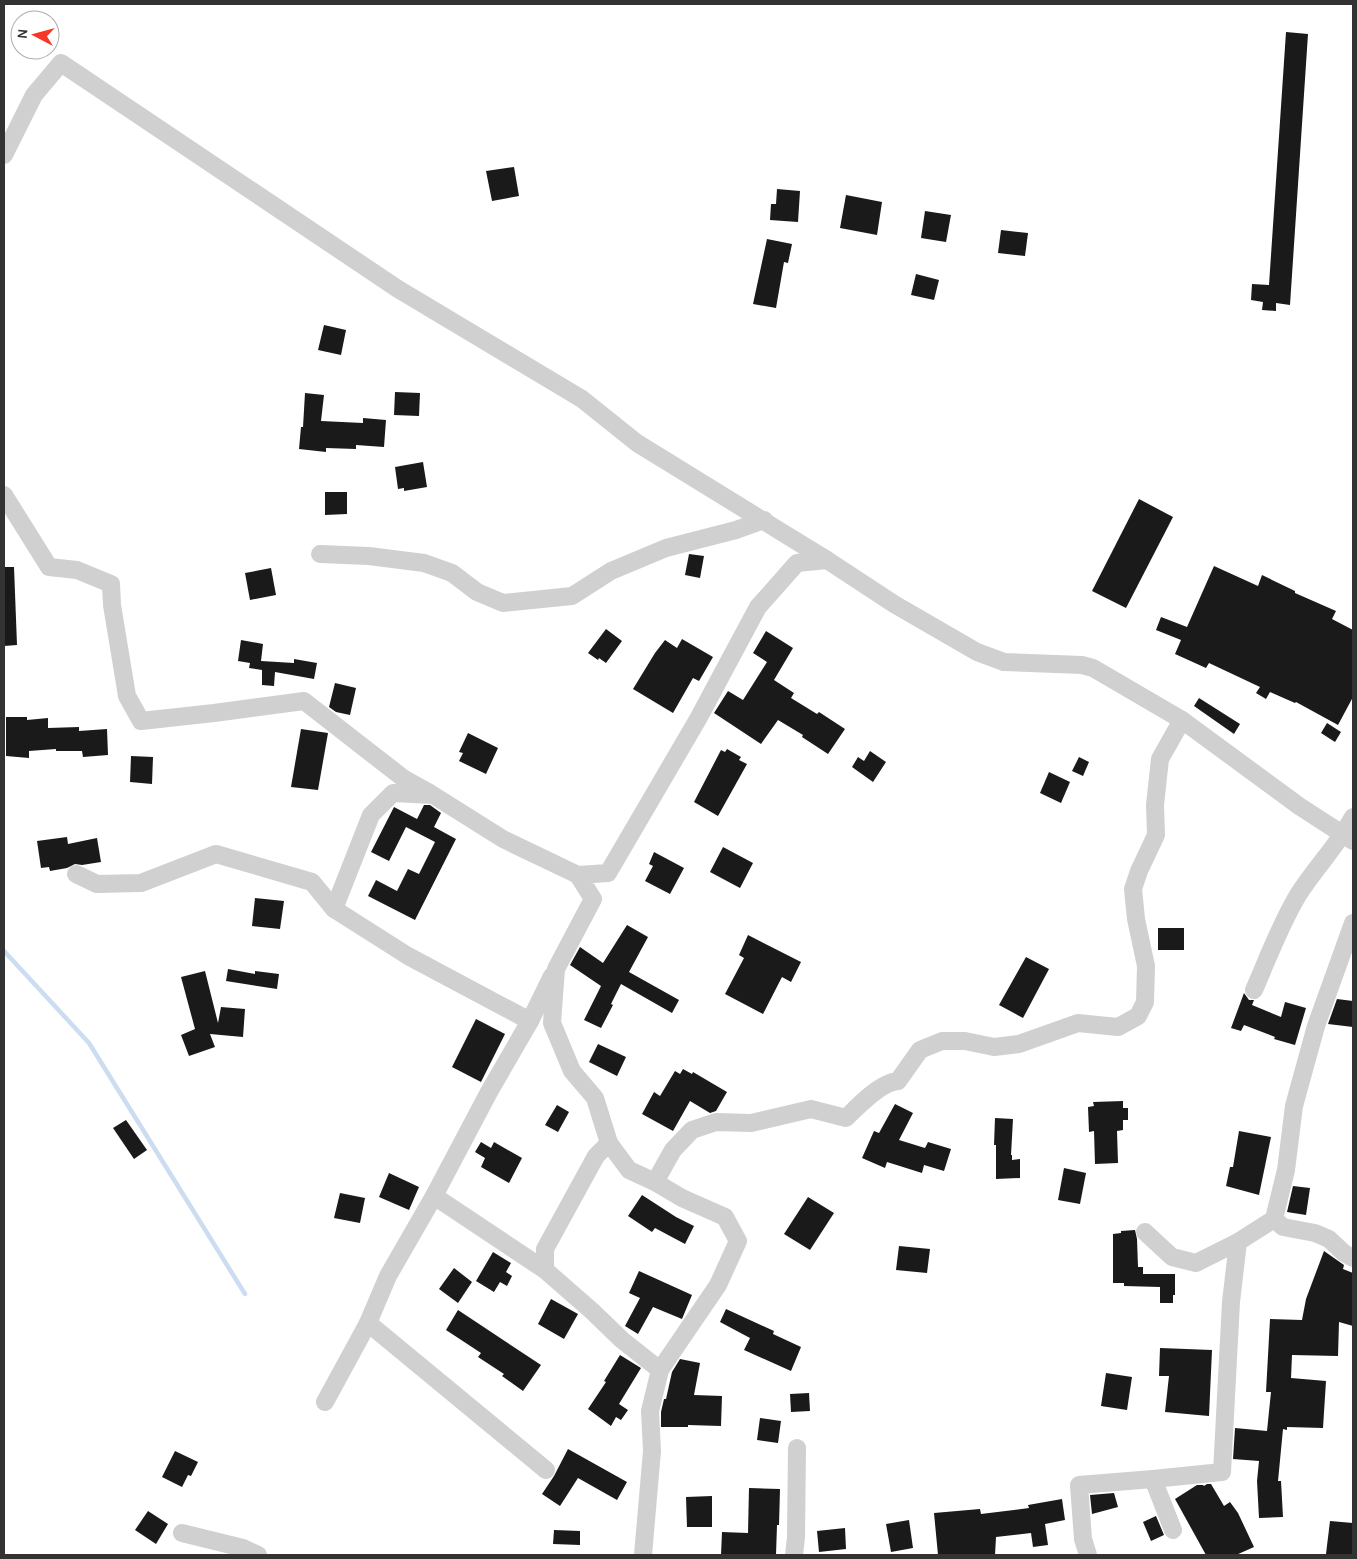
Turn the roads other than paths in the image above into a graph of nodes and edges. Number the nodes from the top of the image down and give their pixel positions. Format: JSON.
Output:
{"nodes":[{"id":1,"x":4,"y":155,"type":"edge"},
{"id":2,"x":4,"y":495,"type":"edge"},
{"id":3,"x":764,"y":520,"type":"junction"},
{"id":4,"x":320,"y":554,"type":"dead end"},
{"id":5,"x":827,"y":560,"type":"junction"},
{"id":6,"x":1182,"y":720,"type":"junction"},
{"id":7,"x":433,"y":795,"type":"junction"},
{"id":8,"x":1353,"y":817,"type":"edge"},
{"id":9,"x":1348,"y":838,"type":"edge"},
{"id":10,"x":76,"y":874,"type":"dead end"},
{"id":11,"x":578,"y":876,"type":"junction"},
{"id":12,"x":334,"y":909,"type":"junction"},
{"id":13,"x":1353,"y":923,"type":"edge"},
{"id":14,"x":556,"y":969,"type":"junction"},
{"id":15,"x":1254,"y":990,"type":"dead end"},
{"id":16,"x":530,"y":1021,"type":"junction"},
{"id":17,"x":608,"y":1143,"type":"junction"},
{"id":18,"x":656,"y":1182,"type":"junction"},
{"id":19,"x":434,"y":1196,"type":"junction"},
{"id":20,"x":1274,"y":1218,"type":"junction"},
{"id":21,"x":1145,"y":1232,"type":"dead end"},
{"id":22,"x":1238,"y":1242,"type":"junction"},
{"id":23,"x":1353,"y":1258,"type":"edge"},
{"id":24,"x":545,"y":1270,"type":"junction"},
{"id":25,"x":368,"y":1323,"type":"junction"},
{"id":26,"x":660,"y":1370,"type":"junction"},
{"id":27,"x":325,"y":1402,"type":"dead end"},
{"id":28,"x":796,"y":1448,"type":"dead end"},
{"id":29,"x":546,"y":1470,"type":"dead end"},
{"id":30,"x":1153,"y":1479,"type":"junction"},
{"id":31,"x":1173,"y":1530,"type":"dead end"},
{"id":32,"x":182,"y":1533,"type":"dead end"},
{"id":33,"x":258,"y":1555,"type":"edge"},
{"id":34,"x":643,"y":1555,"type":"edge"},
{"id":35,"x":794,"y":1555,"type":"edge"},
{"id":36,"x":1088,"y":1555,"type":"edge"}],
"edges":[{"from":1,"to":3,"type":"street"},
{"from":2,"to":7,"type":"street"},
{"from":3,"to":4,"type":"street"},
{"from":3,"to":5,"type":"street"},
{"from":5,"to":6,"type":"street"},
{"from":5,"to":11,"type":"street"},
{"from":6,"to":9,"type":"street"},
{"from":6,"to":18,"type":"street"},
{"from":7,"to":11,"type":"street"},
{"from":7,"to":12,"type":"street"},
{"from":8,"to":9,"type":"street"},
{"from":9,"to":15,"type":"street"},
{"from":10,"to":12,"type":"street"},
{"from":11,"to":14,"type":"street"},
{"from":12,"to":16,"type":"street"},
{"from":13,"to":20,"type":"street"},
{"from":14,"to":16,"type":"street"},
{"from":14,"to":17,"type":"street"},
{"from":16,"to":19,"type":"street"},
{"from":17,"to":18,"type":"street"},
{"from":17,"to":24,"type":"street"},
{"from":18,"to":26,"type":"street"},
{"from":19,"to":24,"type":"street"},
{"from":19,"to":25,"type":"street"},
{"from":20,"to":22,"type":"street"},
{"from":20,"to":23,"type":"street"},
{"from":21,"to":22,"type":"street"},
{"from":22,"to":30,"type":"street"},
{"from":24,"to":26,"type":"street"},
{"from":25,"to":27,"type":"street"},
{"from":25,"to":29,"type":"street"},
{"from":26,"to":34,"type":"street"},
{"from":28,"to":35,"type":"street"},
{"from":30,"to":31,"type":"street"},
{"from":30,"to":36,"type":"street"},
{"from":32,"to":33,"type":"street"}]}
